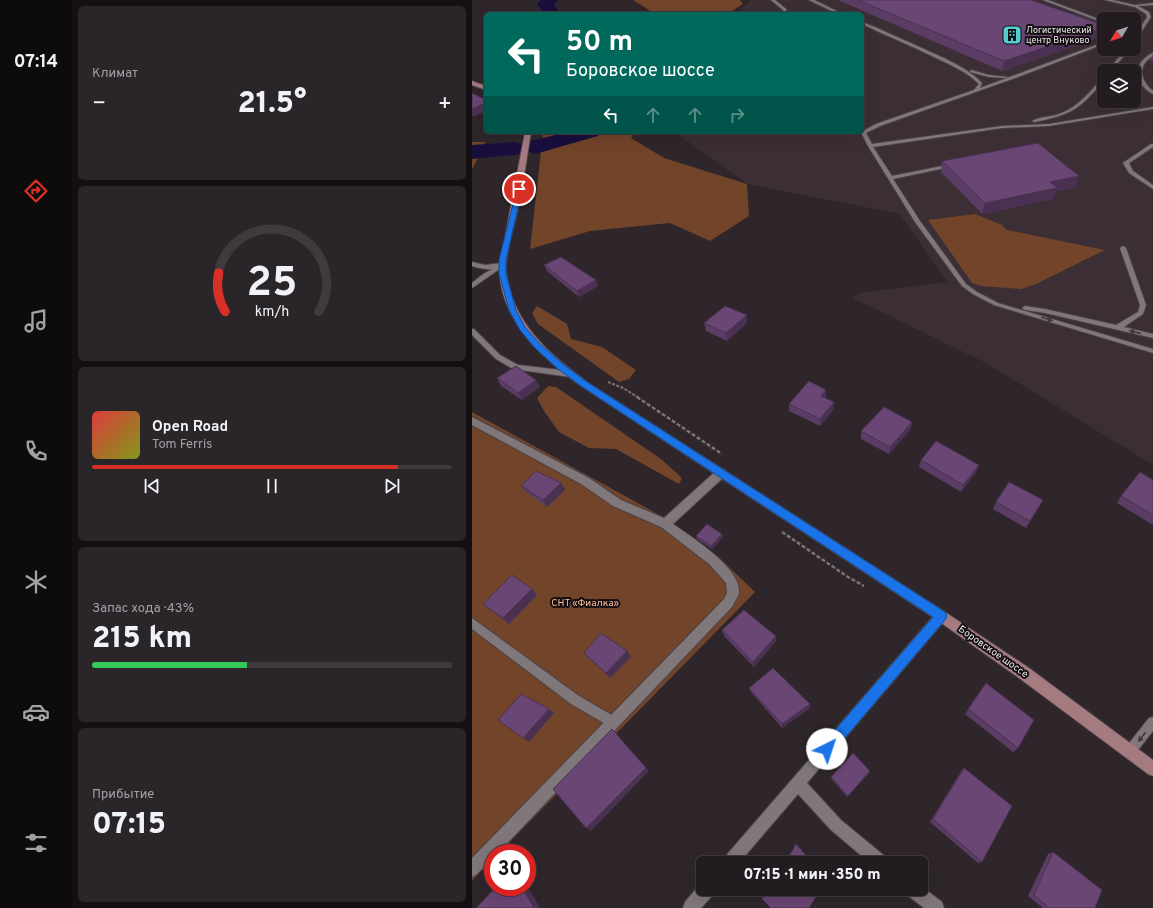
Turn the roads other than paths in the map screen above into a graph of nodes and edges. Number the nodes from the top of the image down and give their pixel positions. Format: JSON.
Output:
{"nodes":[{"id":1,"x":773,"y":0,"type":"edge"},
{"id":2,"x":811,"y":0,"type":"edge"},
{"id":3,"x":1045,"y":0,"type":"edge"},
{"id":4,"x":1107,"y":0,"type":"edge"},
{"id":5,"x":1127,"y":4,"type":"junction"},
{"id":6,"x":1153,"y":4,"type":"edge"},
{"id":7,"x":784,"y":12,"type":"edge"},
{"id":8,"x":837,"y":12,"type":"edge"},
{"id":9,"x":1153,"y":12,"type":"edge"},
{"id":10,"x":1149,"y":17,"type":"junction"},
{"id":11,"x":1097,"y":19,"type":"edge"},
{"id":12,"x":864,"y":24,"type":"edge"},
{"id":13,"x":1141,"y":30,"type":"edge"},
{"id":14,"x":1097,"y":46,"type":"edge"},
{"id":15,"x":1153,"y":54,"type":"edge"},
{"id":16,"x":1122,"y":56,"type":"edge"},
{"id":17,"x":1115,"y":64,"type":"edge"},
{"id":18,"x":962,"y":69,"type":"junction"},
{"id":19,"x":1017,"y":76,"type":"junction"},
{"id":20,"x":472,"y":83,"type":"edge"},
{"id":21,"x":1097,"y":86,"type":"edge"},
{"id":22,"x":484,"y":87,"type":"edge"},
{"id":23,"x":976,"y":90,"type":"junction"},
{"id":24,"x":1153,"y":93,"type":"edge"},
{"id":25,"x":1153,"y":108,"type":"edge"},
{"id":26,"x":1002,"y":127,"type":"junction"},
{"id":27,"x":864,"y":131,"type":"edge"},
{"id":28,"x":528,"y":134,"type":"edge"},
{"id":29,"x":863,"y":134,"type":"edge"},
{"id":30,"x":1153,"y":145,"type":"edge"},
{"id":31,"x":870,"y":146,"type":"junction"},
{"id":32,"x":959,"y":165,"type":"edge"},
{"id":33,"x":890,"y":178,"type":"junction"},
{"id":34,"x":1153,"y":187,"type":"edge"},
{"id":35,"x":1123,"y":248,"type":"dead end"},
{"id":36,"x":472,"y":264,"type":"edge"},
{"id":37,"x":502,"y":265,"type":"junction"},
{"id":38,"x":472,"y":286,"type":"edge"},
{"id":39,"x":996,"y":304,"type":"junction"},
{"id":40,"x":1117,"y":328,"type":"junction"},
{"id":41,"x":472,"y":331,"type":"edge"},
{"id":42,"x":1153,"y":336,"type":"edge"},
{"id":43,"x":1153,"y":351,"type":"edge"},
{"id":44,"x":570,"y":374,"type":"junction"},
{"id":45,"x":472,"y":421,"type":"edge"},
{"id":46,"x":721,"y":473,"type":"junction"},
{"id":47,"x":665,"y":524,"type":"junction"},
{"id":48,"x":941,"y":616,"type":"junction"},
{"id":49,"x":472,"y":623,"type":"edge"},
{"id":50,"x":613,"y":722,"type":"junction"},
{"id":51,"x":1153,"y":722,"type":"edge"},
{"id":52,"x":1130,"y":751,"type":"junction"},
{"id":53,"x":1153,"y":769,"type":"edge"},
{"id":54,"x":798,"y":783,"type":"junction"},
{"id":55,"x":735,"y":856,"type":"edge"},
{"id":56,"x":874,"y":856,"type":"edge"},
{"id":57,"x":472,"y":869,"type":"edge"},
{"id":58,"x":701,"y":896,"type":"edge"},
{"id":59,"x":921,"y":896,"type":"edge"},
{"id":60,"x":691,"y":908,"type":"edge"},
{"id":61,"x":936,"y":908,"type":"edge"}],
"edges":[{"from":1,"to":7,"type":"lane"},
{"from":2,"to":8,"type":"lane"},
{"from":3,"to":11,"type":"lane"},
{"from":4,"to":5,"type":"lane"},
{"from":5,"to":6,"type":"lane"},
{"from":5,"to":10,"type":"lane"},
{"from":9,"to":10,"type":"lane"},
{"from":10,"to":13,"type":"lane"},
{"from":12,"to":18,"type":"lane"},
{"from":14,"to":19,"type":"lane"},
{"from":15,"to":24,"type":"lane"},
{"from":16,"to":17,"type":"lane"},
{"from":18,"to":19,"type":"lane"},
{"from":18,"to":23,"type":"lane"},
{"from":19,"to":23,"type":"lane"},
{"from":20,"to":22,"type":"main road"},
{"from":21,"to":26,"type":"lane"},
{"from":23,"to":27,"type":"lane"},
{"from":25,"to":26,"type":"lane"},
{"from":26,"to":31,"type":"lane"},
{"from":28,"to":37,"type":"main road","name":"Боровское шоссе"},
{"from":29,"to":31,"type":"lane"},
{"from":30,"to":34,"type":"lane"},
{"from":31,"to":33,"type":"lane"},
{"from":32,"to":33,"type":"lane"},
{"from":33,"to":39,"type":"lane"},
{"from":35,"to":40,"type":"lane"},
{"from":36,"to":37,"type":"street"},
{"from":37,"to":38,"type":"lane"},
{"from":37,"to":44,"type":"main road","name":"Боровское шоссе"},
{"from":39,"to":40,"type":"lane"},
{"from":39,"to":43,"type":"lane","one_way":true},
{"from":42,"to":40,"type":"lane","one_way":true},
{"from":41,"to":44,"type":"lane"},
{"from":44,"to":46,"type":"main road","name":"Боровское шоссе"},
{"from":45,"to":47,"type":"street"},
{"from":46,"to":47,"type":"street"},
{"from":46,"to":48,"type":"main road","name":"Боровское шоссе"},
{"from":47,"to":50,"type":"street"},
{"from":48,"to":52,"type":"main road","name":"Боровское шоссе"},
{"from":48,"to":54,"type":"street"},
{"from":49,"to":50,"type":"lane"},
{"from":50,"to":57,"type":"street"},
{"from":51,"to":52,"type":"lane","one_way":true},
{"from":52,"to":53,"type":"main road","name":"Боровское шоссе"},
{"from":54,"to":55,"type":"street"},
{"from":54,"to":56,"type":"street"},
{"from":58,"to":60,"type":"street"},
{"from":59,"to":61,"type":"street"}]}
